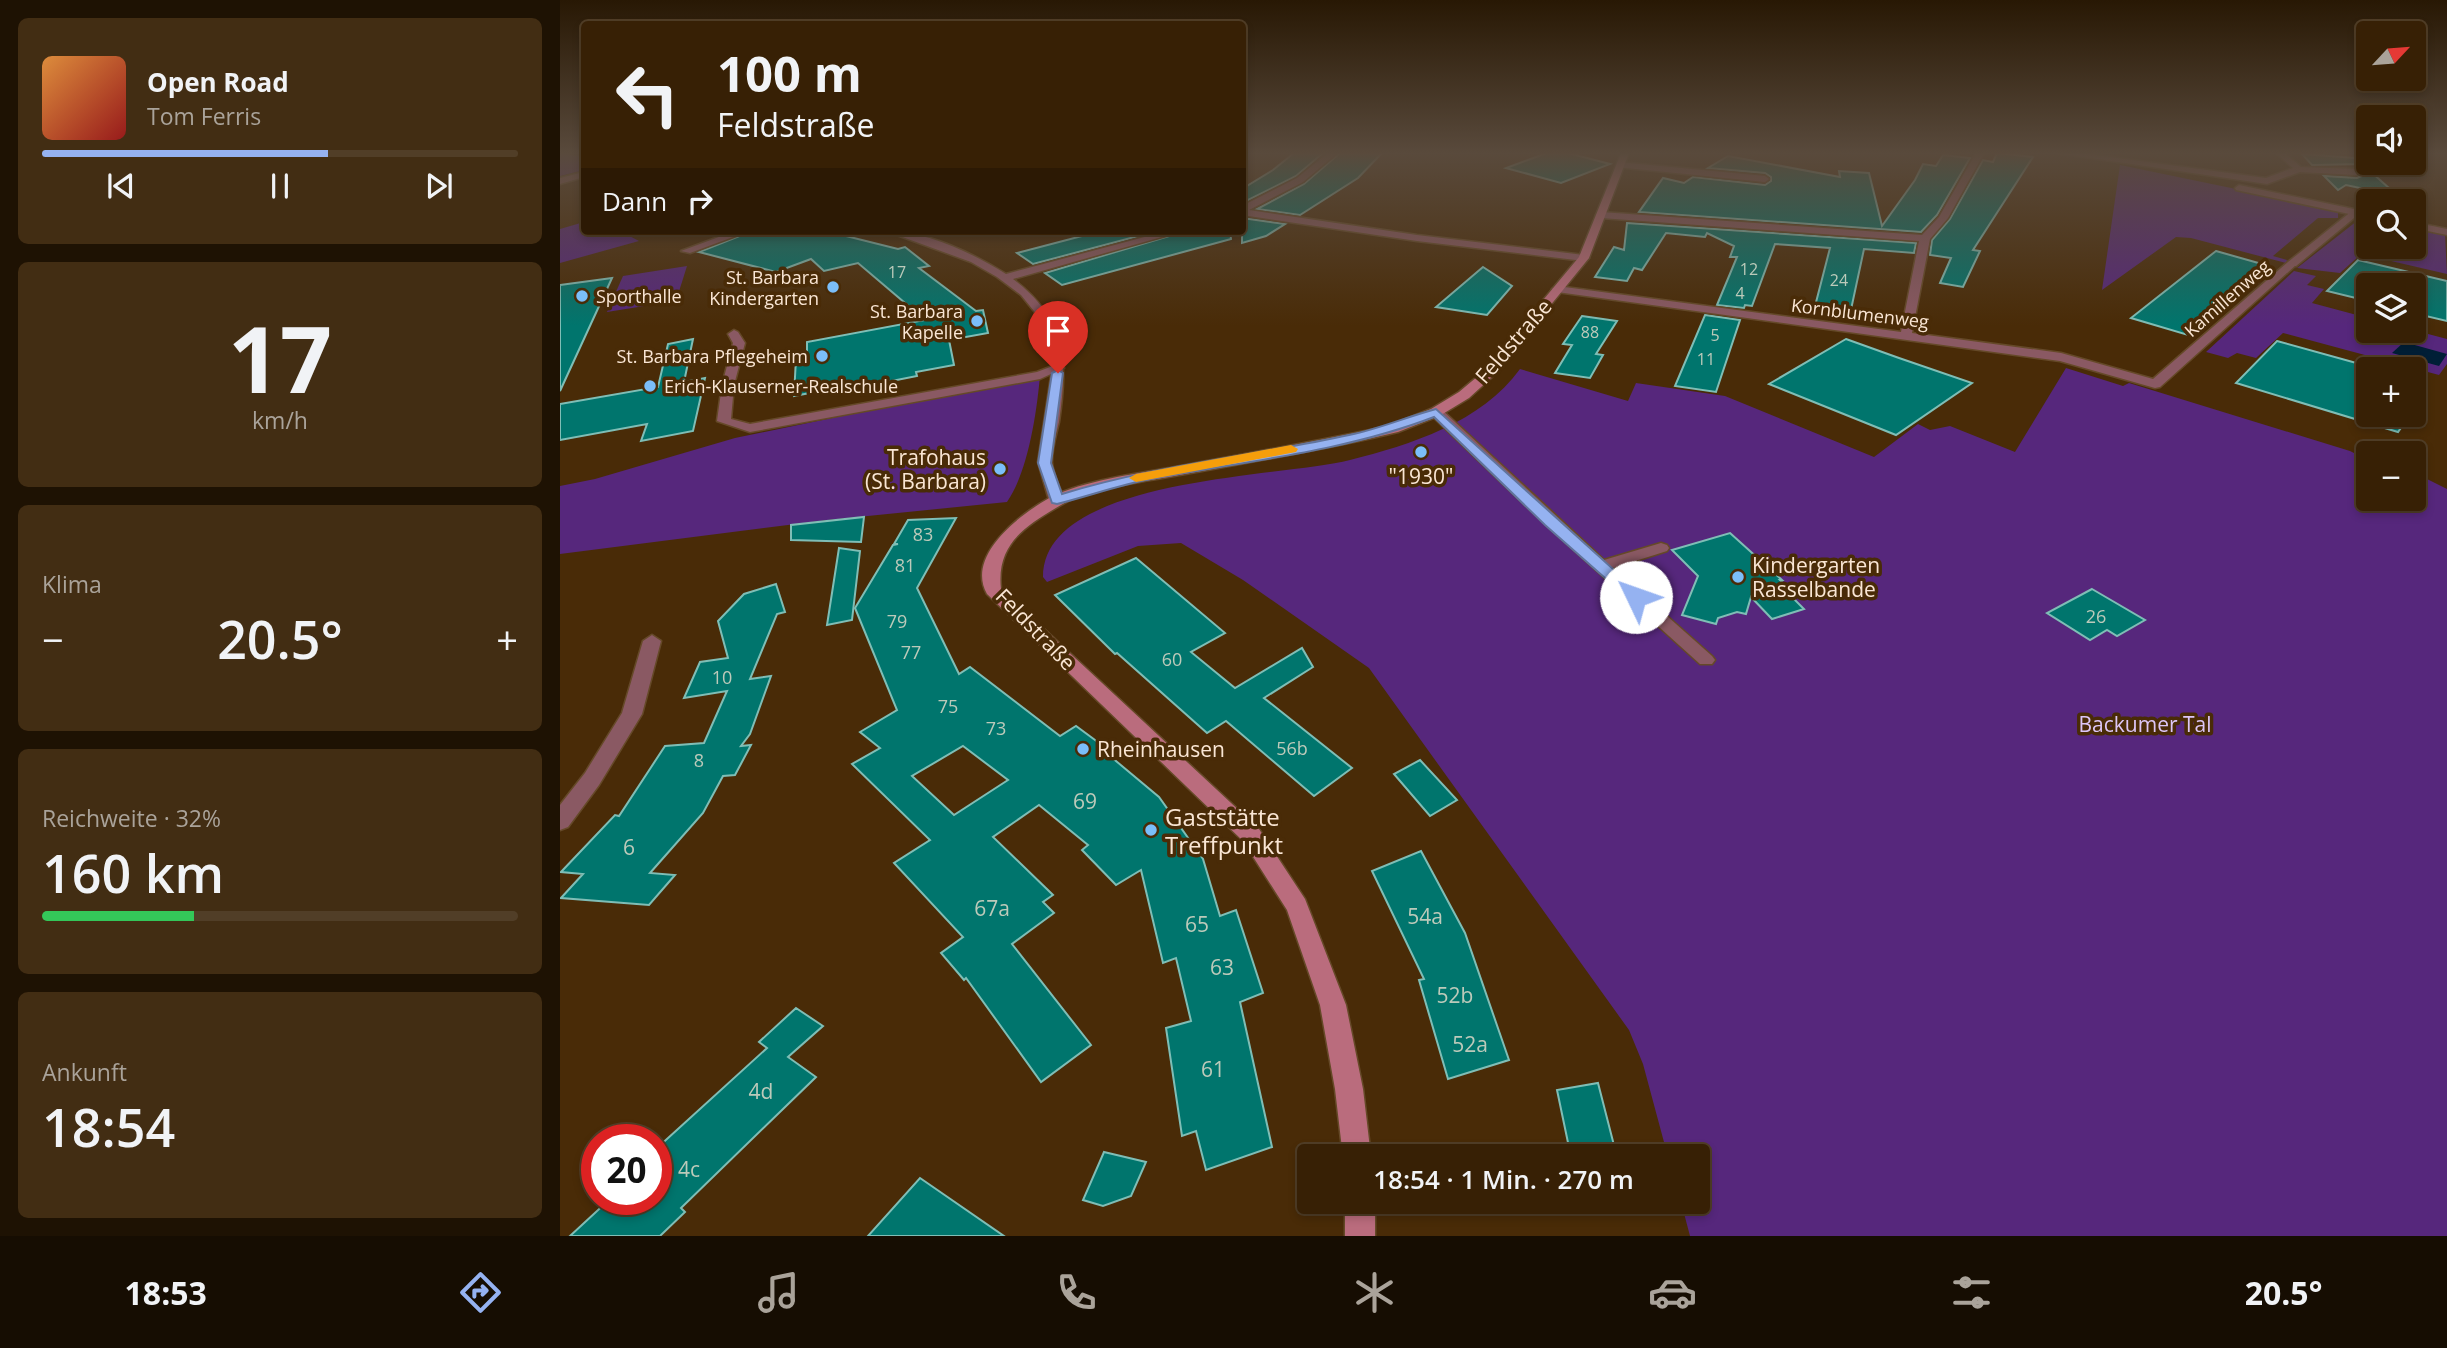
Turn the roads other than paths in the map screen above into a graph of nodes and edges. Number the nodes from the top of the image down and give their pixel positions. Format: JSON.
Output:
{"nodes":[{"id":1,"x":1603,"y":211,"type":"edge"},
{"id":2,"x":1947,"y":211,"type":"edge"},
{"id":3,"x":2345,"y":211,"type":"edge"},
{"id":4,"x":1246,"y":212,"type":"edge"},
{"id":5,"x":2355,"y":213,"type":"joint"},
{"id":6,"x":1601,"y":215,"type":"junction"},
{"id":7,"x":2426,"y":228,"type":"edge"},
{"id":8,"x":2447,"y":232,"type":"edge"},
{"id":9,"x":732,"y":235,"type":"edge"},
{"id":10,"x":904,"y":235,"type":"edge"},
{"id":11,"x":1163,"y":235,"type":"edge"},
{"id":12,"x":1925,"y":238,"type":"junction"},
{"id":13,"x":686,"y":251,"type":"dead end"},
{"id":14,"x":1584,"y":258,"type":"junction"},
{"id":15,"x":1007,"y":277,"type":"junction"},
{"id":16,"x":1557,"y":289,"type":"junction"},
{"id":17,"x":734,"y":334,"type":"dead end"},
{"id":18,"x":1906,"y":337,"type":"junction"},
{"id":19,"x":1058,"y":368,"type":"junction"},
{"id":20,"x":2155,"y":384,"type":"joint"},
{"id":21,"x":1436,"y":412,"type":"junction"},
{"id":22,"x":1057,"y":500,"type":"junction"},
{"id":23,"x":1661,"y":548,"type":"dead end"},
{"id":24,"x":1601,"y":566,"type":"junction"},
{"id":25,"x":652,"y":641,"type":"dead end"},
{"id":26,"x":1706,"y":660,"type":"dead end"},
{"id":27,"x":560,"y":821,"type":"edge"},
{"id":28,"x":1355,"y":1144,"type":"edge"},
{"id":29,"x":1360,"y":1214,"type":"edge"},
{"id":30,"x":1360,"y":1236,"type":"edge"}],
"edges":[{"from":1,"to":6,"type":"main road","name":"Feldstraße"},
{"from":2,"to":12,"type":"street"},
{"from":3,"to":5,"type":"street"},
{"from":4,"to":14,"type":"street"},
{"from":5,"to":20,"type":"street","name":"Kamillenweg"},
{"from":6,"to":12,"type":"street"},
{"from":6,"to":14,"type":"main road","name":"Feldstraße"},
{"from":7,"to":8,"type":"street"},
{"from":9,"to":13,"type":"street"},
{"from":10,"to":15,"type":"street"},
{"from":11,"to":15,"type":"street"},
{"from":12,"to":18,"type":"street"},
{"from":14,"to":16,"type":"main road","name":"Feldstraße"},
{"from":15,"to":19,"type":"street"},
{"from":16,"to":18,"type":"street","name":"Kornblumenweg"},
{"from":16,"to":21,"type":"main road","name":"Feldstraße"},
{"from":17,"to":19,"type":"street"},
{"from":18,"to":20,"type":"street","name":"Kornblumenweg"},
{"from":19,"to":22,"type":"street"},
{"from":21,"to":22,"type":"main road","name":"Feldstraße"},
{"from":21,"to":24,"type":"street"},
{"from":22,"to":28,"type":"main road","name":"Feldstraße"},
{"from":23,"to":24,"type":"street"},
{"from":24,"to":26,"type":"street"},
{"from":25,"to":27,"type":"street"},
{"from":29,"to":30,"type":"main road"}]}
